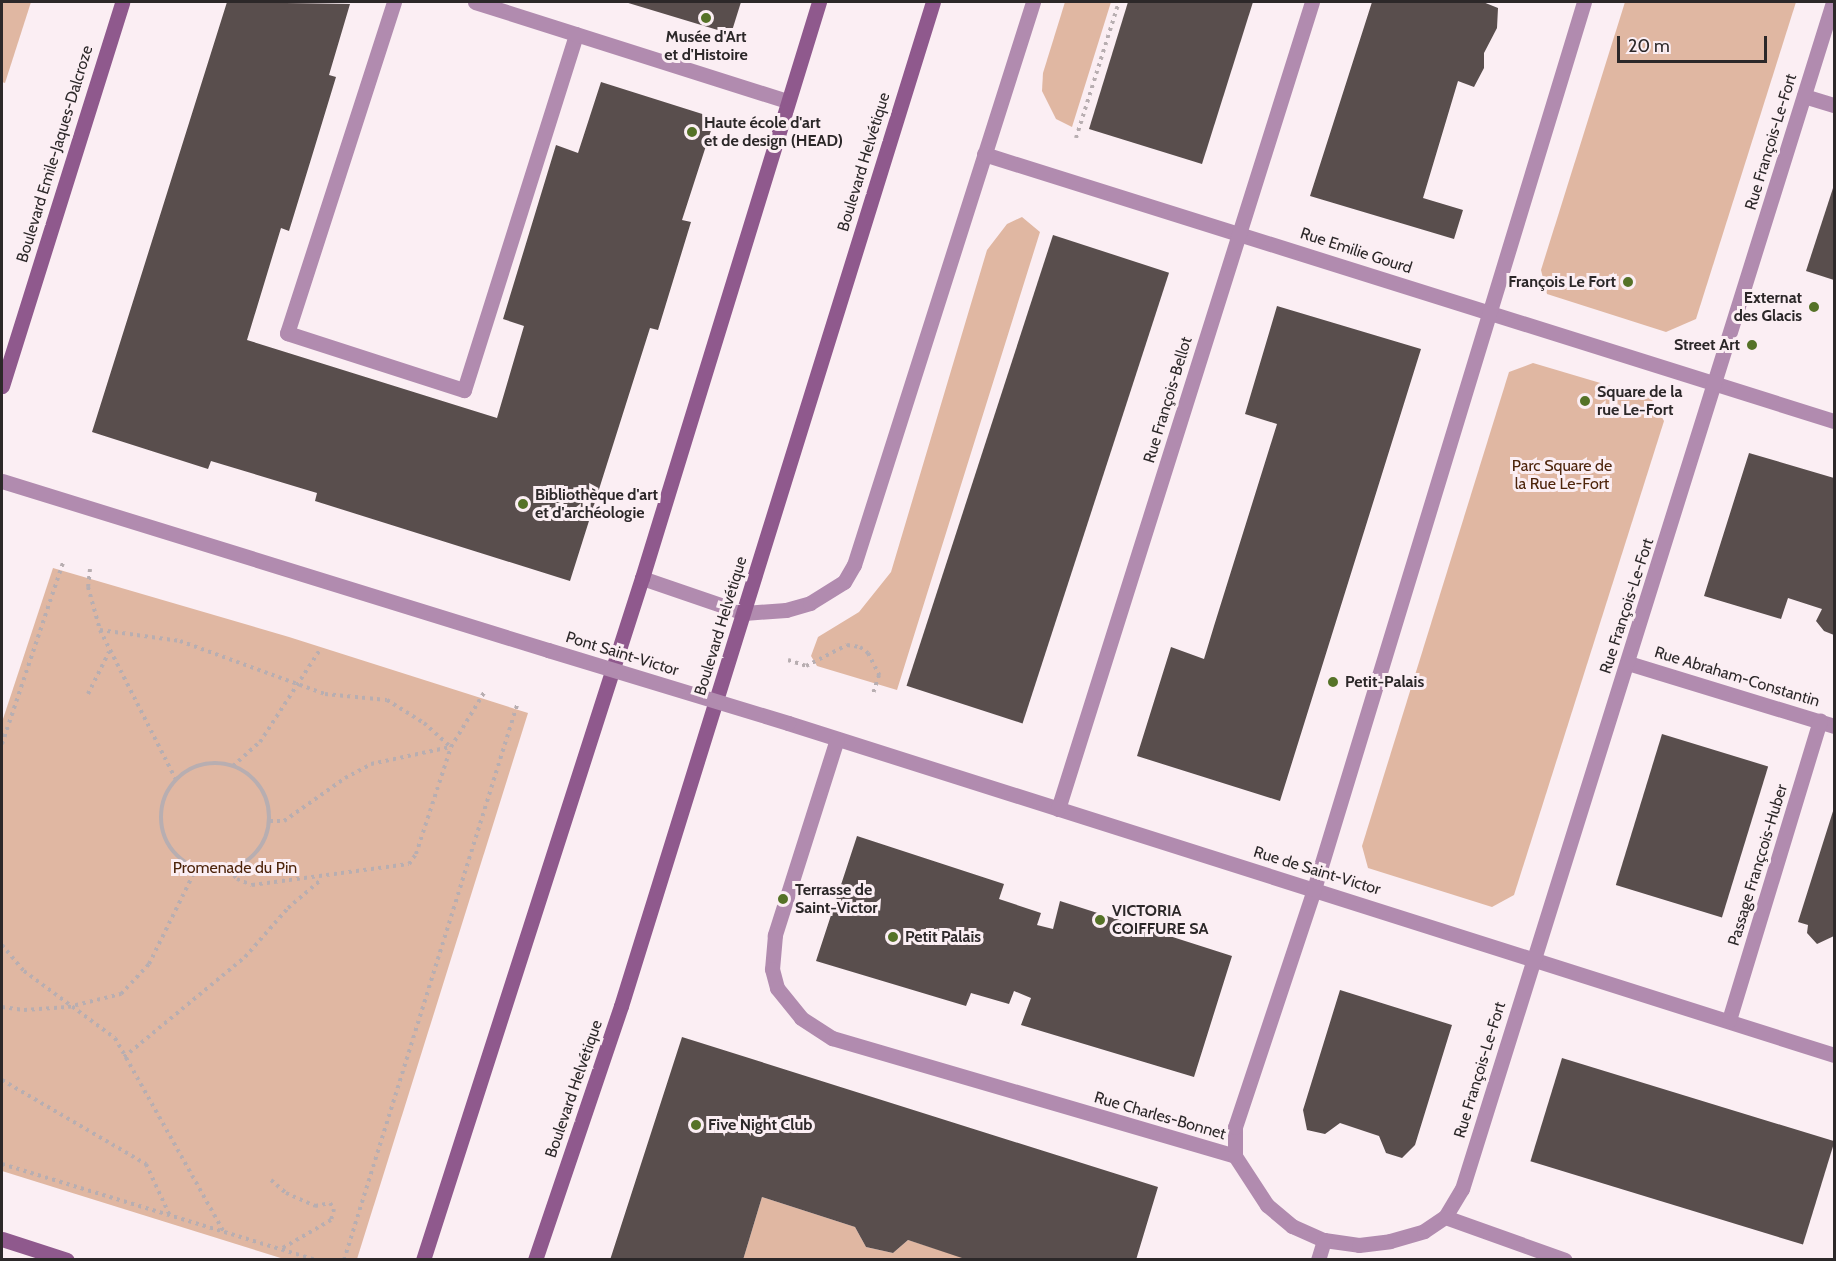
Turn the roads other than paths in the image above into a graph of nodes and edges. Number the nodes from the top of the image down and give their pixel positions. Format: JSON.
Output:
{"nodes":[{"id":1,"x":122,"y":2,"type":"edge"},
{"id":2,"x":394,"y":2,"type":"edge"},
{"id":3,"x":475,"y":2,"type":"edge"},
{"id":4,"x":819,"y":2,"type":"edge"},
{"id":5,"x":933,"y":2,"type":"edge"},
{"id":6,"x":1033,"y":2,"type":"edge"},
{"id":7,"x":1312,"y":2,"type":"edge"},
{"id":8,"x":1584,"y":2,"type":"edge"},
{"id":9,"x":1833,"y":2,"type":"edge"},
{"id":10,"x":576,"y":34,"type":"junction"},
{"id":11,"x":1804,"y":96,"type":"junction"},
{"id":12,"x":787,"y":101,"type":"junction"},
{"id":13,"x":1834,"y":105,"type":"edge"},
{"id":14,"x":984,"y":154,"type":"junction"},
{"id":15,"x":1239,"y":236,"type":"junction"},
{"id":16,"x":1489,"y":312,"type":"junction"},
{"id":17,"x":1716,"y":385,"type":"junction"},
{"id":18,"x":2,"y":386,"type":"edge"},
{"id":19,"x":1834,"y":421,"type":"edge"},
{"id":20,"x":2,"y":481,"type":"edge"},
{"id":21,"x":642,"y":578,"type":"junction"},
{"id":22,"x":744,"y":613,"type":"junction"},
{"id":23,"x":1628,"y":663,"type":"junction"},
{"id":24,"x":788,"y":723,"type":"joint"},
{"id":25,"x":1827,"y":723,"type":"edge"},
{"id":26,"x":837,"y":739,"type":"junction"},
{"id":27,"x":1058,"y":809,"type":"junction"},
{"id":28,"x":1314,"y":889,"type":"junction"},
{"id":29,"x":1534,"y":958,"type":"junction"},
{"id":30,"x":1729,"y":1020,"type":"junction"},
{"id":31,"x":1834,"y":1055,"type":"edge"},
{"id":32,"x":1235,"y":1156,"type":"junction"},
{"id":33,"x":1445,"y":1217,"type":"junction"},
{"id":34,"x":2,"y":1239,"type":"edge"},
{"id":35,"x":1324,"y":1240,"type":"junction"},
{"id":36,"x":67,"y":1260,"type":"edge"},
{"id":37,"x":423,"y":1260,"type":"edge"},
{"id":38,"x":536,"y":1260,"type":"edge"},
{"id":39,"x":1318,"y":1260,"type":"edge"},
{"id":40,"x":1565,"y":1260,"type":"edge"}],
"edges":[{"from":1,"to":18,"type":"main road","name":"Boulevard Emile-Jaques-Dalcroze"},
{"from":2,"to":10,"type":"street"},
{"from":3,"to":10,"type":"street"},
{"from":4,"to":12,"type":"main road"},
{"from":5,"to":22,"type":"main road","name":"Boulevard Helvétique"},
{"from":6,"to":14,"type":"street"},
{"from":7,"to":15,"type":"street","name":"Rue François-Bellot"},
{"from":8,"to":16,"type":"street"},
{"from":9,"to":11,"type":"street","name":"Rue François-Le-Fort"},
{"from":10,"to":12,"type":"street"},
{"from":11,"to":13,"type":"street"},
{"from":11,"to":17,"type":"street","name":"Rue François-Le-Fort"},
{"from":12,"to":21,"type":"main road"},
{"from":14,"to":15,"type":"street","name":"Rue Emilie Gourd"},
{"from":14,"to":22,"type":"street"},
{"from":15,"to":16,"type":"street","name":"Rue Emilie Gourd"},
{"from":15,"to":27,"type":"street","name":"Rue François-Bellot"},
{"from":16,"to":17,"type":"street","name":"Rue Emilie Gourd"},
{"from":16,"to":28,"type":"street"},
{"from":17,"to":19,"type":"street","name":"Rue Emilie Gourd"},
{"from":17,"to":23,"type":"street","name":"Rue François-Le-Fort"},
{"from":20,"to":24,"type":"street","name":"Pont Saint-Victor","bridge":true},
{"from":21,"to":22,"type":"street"},
{"from":21,"to":37,"type":"main road"},
{"from":22,"to":38,"type":"main road","name":"Boulevard Helvétique"},
{"from":23,"to":25,"type":"street","name":"Rue Abraham-Constantin"},
{"from":23,"to":29,"type":"street","name":"Rue François-Le-Fort"},
{"from":24,"to":26,"type":"street","name":"Rue de Saint-Victor"},
{"from":25,"to":30,"type":"street","name":"Passage Françcois-Huber"},
{"from":26,"to":27,"type":"street","name":"Rue de Saint-Victor"},
{"from":26,"to":32,"type":"street","name":"Rue Charles-Bonnet"},
{"from":27,"to":28,"type":"street","name":"Rue de Saint-Victor"},
{"from":28,"to":29,"type":"street","name":"Rue de Saint-Victor"},
{"from":28,"to":32,"type":"street"},
{"from":29,"to":30,"type":"street","name":"Rue de Saint-Victor"},
{"from":29,"to":33,"type":"street","name":"Rue François-Le-Fort"},
{"from":30,"to":31,"type":"street","name":"Rue de Saint-Victor"},
{"from":32,"to":35,"type":"street","name":"Rue Charles-Bonnet"},
{"from":33,"to":35,"type":"street","name":"Rue Charles-Bonnet"},
{"from":33,"to":40,"type":"street"},
{"from":34,"to":36,"type":"main road"},
{"from":35,"to":39,"type":"street"}]}
